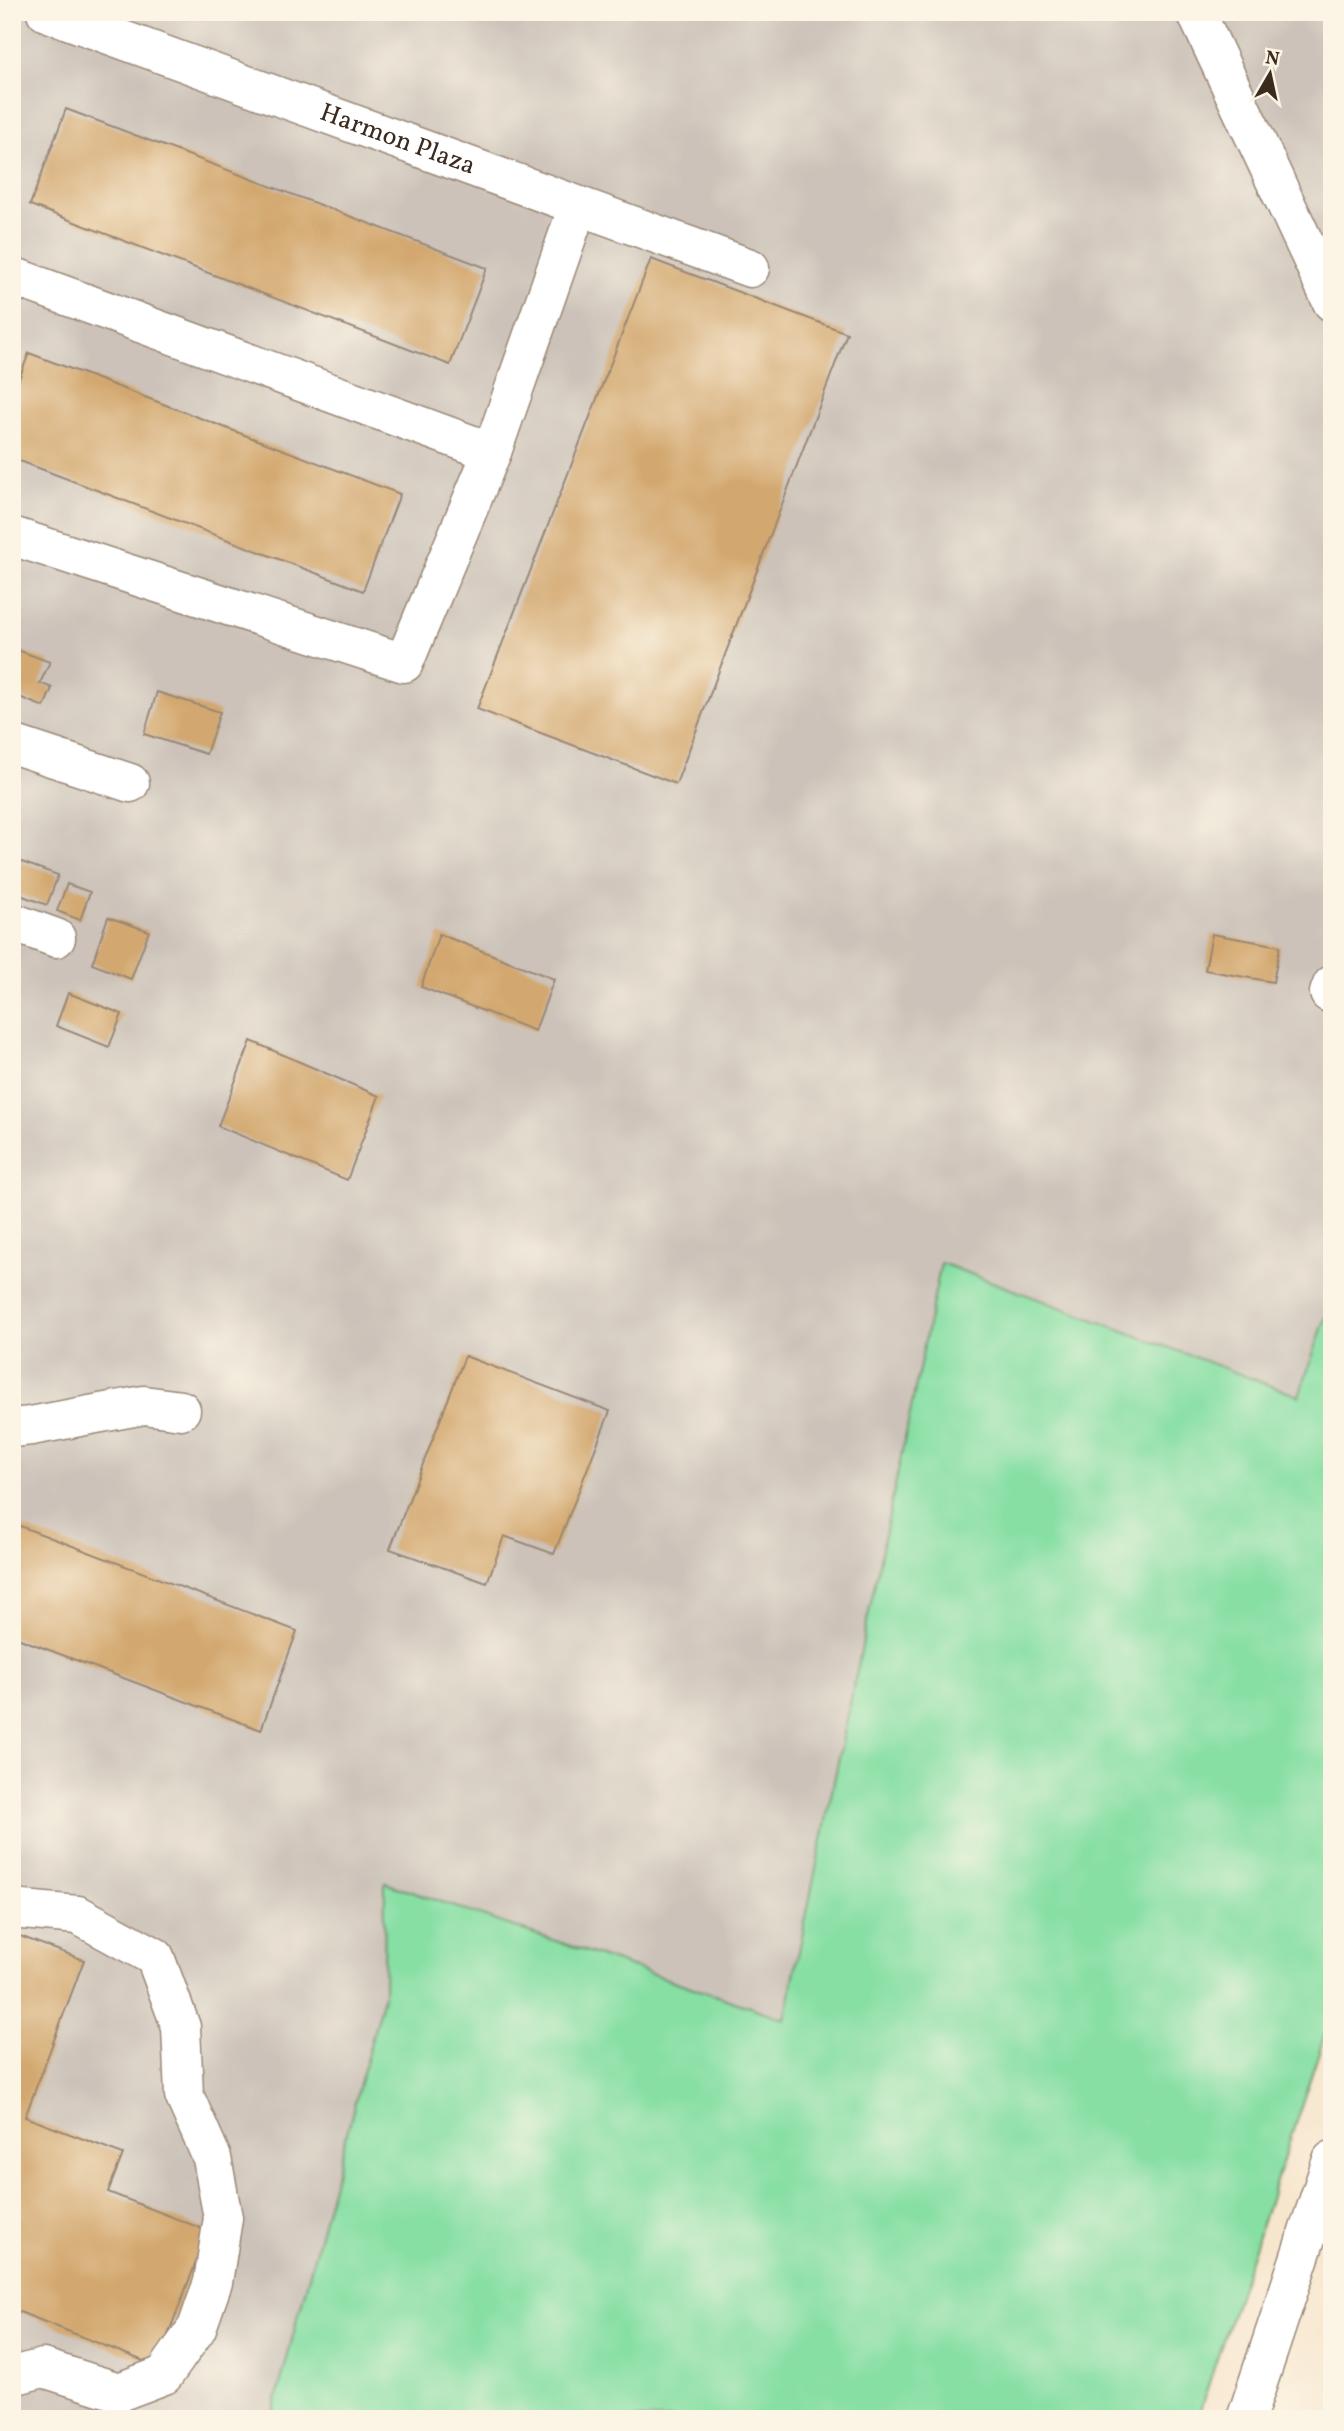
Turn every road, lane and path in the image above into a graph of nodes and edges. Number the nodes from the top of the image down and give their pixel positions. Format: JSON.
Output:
{"nodes":[{"id":1,"x":46,"y":12,"type":"edge"},
{"id":2,"x":1196,"y":12,"type":"edge"},
{"id":3,"x":578,"y":206,"type":"junction"},
{"id":4,"x":750,"y":268,"type":"dead end"},
{"id":5,"x":12,"y":276,"type":"edge"},
{"id":6,"x":1332,"y":302,"type":"edge"},
{"id":7,"x":492,"y":452,"type":"junction"},
{"id":8,"x":12,"y":536,"type":"edge"},
{"id":9,"x":12,"y":744,"type":"edge"},
{"id":10,"x":130,"y":783,"type":"dead end"},
{"id":11,"x":12,"y":922,"type":"edge"},
{"id":12,"x":56,"y":937,"type":"dead end"},
{"id":13,"x":181,"y":1410,"type":"dead end"},
{"id":14,"x":12,"y":1427,"type":"edge"},
{"id":15,"x":12,"y":1909,"type":"edge"},
{"id":16,"x":1332,"y":2160,"type":"edge"},
{"id":17,"x":12,"y":2376,"type":"edge"},
{"id":18,"x":1247,"y":2419,"type":"edge"}],
"edges":[{"from":1,"to":3,"type":"main road","name":"Harmon Plaza"},
{"from":2,"to":6,"type":"main road"},
{"from":3,"to":4,"type":"main road","name":"Harmon Plaza"},
{"from":3,"to":7,"type":"main road"},
{"from":5,"to":7,"type":"main road"},
{"from":7,"to":8,"type":"main road"},
{"from":9,"to":10,"type":"main road"},
{"from":11,"to":12,"type":"main road"},
{"from":13,"to":14,"type":"main road"},
{"from":15,"to":17,"type":"main road"},
{"from":16,"to":18,"type":"main road"}]}
